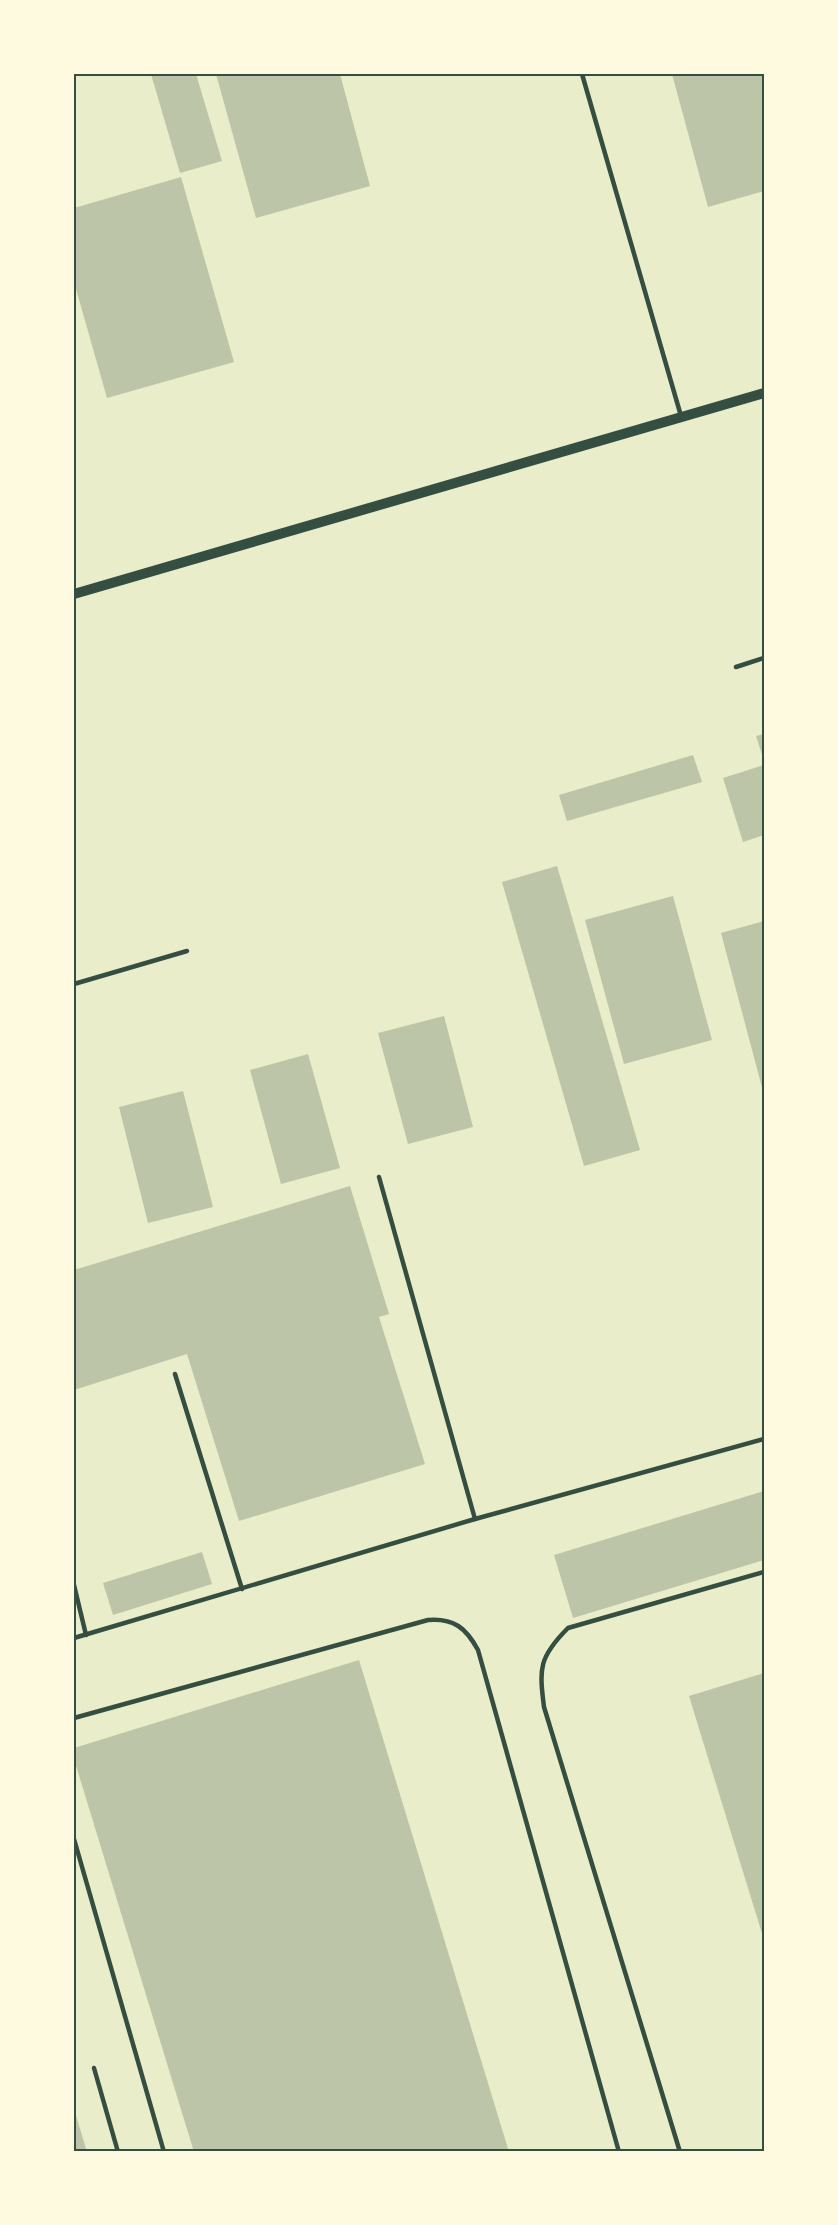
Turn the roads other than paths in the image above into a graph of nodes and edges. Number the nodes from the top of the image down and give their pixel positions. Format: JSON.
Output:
{"nodes":[{"id":1,"x":582,"y":74,"type":"edge"},
{"id":2,"x":765,"y":393,"type":"edge"},
{"id":3,"x":681,"y":416,"type":"junction"},
{"id":4,"x":74,"y":594,"type":"edge"},
{"id":5,"x":765,"y":658,"type":"edge"},
{"id":6,"x":735,"y":667,"type":"dead end"},
{"id":7,"x":187,"y":951,"type":"dead end"},
{"id":8,"x":74,"y":984,"type":"edge"},
{"id":9,"x":379,"y":1177,"type":"dead end"},
{"id":10,"x":175,"y":1374,"type":"dead end"},
{"id":11,"x":765,"y":1439,"type":"edge"},
{"id":12,"x":475,"y":1519,"type":"junction"},
{"id":13,"x":765,"y":1572,"type":"edge"},
{"id":14,"x":74,"y":1585,"type":"edge"},
{"id":15,"x":242,"y":1589,"type":"junction"},
{"id":16,"x":86,"y":1635,"type":"junction"},
{"id":17,"x":74,"y":1638,"type":"edge"},
{"id":18,"x":74,"y":1718,"type":"edge"},
{"id":19,"x":74,"y":1839,"type":"edge"},
{"id":20,"x":94,"y":2068,"type":"dead end"},
{"id":21,"x":118,"y":2151,"type":"edge"},
{"id":22,"x":164,"y":2151,"type":"edge"},
{"id":23,"x":620,"y":2151,"type":"edge"},
{"id":24,"x":680,"y":2151,"type":"edge"}],
"edges":[{"from":1,"to":3,"type":"lane"},
{"from":2,"to":3,"type":"street"},
{"from":3,"to":4,"type":"street"},
{"from":5,"to":6,"type":"lane"},
{"from":7,"to":8,"type":"lane"},
{"from":9,"to":12,"type":"lane"},
{"from":10,"to":15,"type":"lane"},
{"from":11,"to":12,"type":"lane"},
{"from":12,"to":15,"type":"lane"},
{"from":13,"to":24,"type":"lane"},
{"from":14,"to":16,"type":"lane"},
{"from":15,"to":16,"type":"lane"},
{"from":16,"to":17,"type":"lane"},
{"from":18,"to":23,"type":"lane"},
{"from":19,"to":22,"type":"lane"},
{"from":20,"to":21,"type":"lane"}]}
